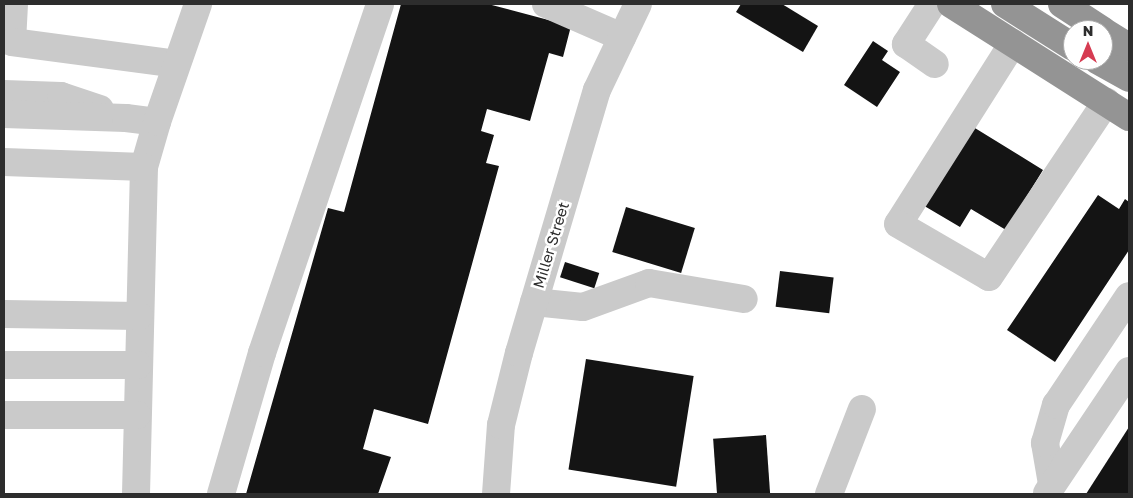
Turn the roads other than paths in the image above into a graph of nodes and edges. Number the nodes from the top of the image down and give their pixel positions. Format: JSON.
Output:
{"nodes":[{"id":1,"x":14,"y":4,"type":"edge"},
{"id":2,"x":198,"y":4,"type":"edge"},
{"id":3,"x":380,"y":4,"type":"edge"},
{"id":4,"x":546,"y":4,"type":"edge"},
{"id":5,"x":638,"y":4,"type":"edge"},
{"id":6,"x":932,"y":4,"type":"edge"},
{"id":7,"x":1006,"y":4,"type":"edge"},
{"id":8,"x":1062,"y":4,"type":"edge"},
{"id":9,"x":962,"y":6,"type":"edge"},
{"id":10,"x":1087,"y":20,"type":"edge"},
{"id":11,"x":622,"y":37,"type":"junction"},
{"id":12,"x":1113,"y":37,"type":"edge"},
{"id":13,"x":1063,"y":41,"type":"edge"},
{"id":14,"x":1013,"y":43,"type":"junction"},
{"id":15,"x":1129,"y":48,"type":"edge"},
{"id":16,"x":177,"y":64,"type":"junction"},
{"id":17,"x":935,"y":64,"type":"dead end"},
{"id":18,"x":1113,"y":69,"type":"edge"},
{"id":19,"x":1129,"y":78,"type":"edge"},
{"id":20,"x":4,"y":94,"type":"edge"},
{"id":21,"x":1106,"y":102,"type":"junction"},
{"id":22,"x":4,"y":114,"type":"edge"},
{"id":23,"x":1129,"y":117,"type":"edge"},
{"id":24,"x":126,"y":118,"type":"junction"},
{"id":25,"x":157,"y":122,"type":"junction"},
{"id":26,"x":4,"y":162,"type":"edge"},
{"id":27,"x":144,"y":167,"type":"junction"},
{"id":28,"x":1129,"y":296,"type":"edge"},
{"id":29,"x":744,"y":300,"type":"dead end"},
{"id":30,"x":534,"y":302,"type":"junction"},
{"id":31,"x":4,"y":314,"type":"edge"},
{"id":32,"x":139,"y":316,"type":"junction"},
{"id":33,"x":4,"y":365,"type":"edge"},
{"id":34,"x":138,"y":365,"type":"junction"},
{"id":35,"x":1129,"y":371,"type":"edge"},
{"id":36,"x":862,"y":409,"type":"dead end"},
{"id":37,"x":4,"y":415,"type":"edge"},
{"id":38,"x":137,"y":415,"type":"junction"},
{"id":39,"x":1049,"y":489,"type":"edge"},
{"id":40,"x":136,"y":494,"type":"edge"},
{"id":41,"x":221,"y":494,"type":"edge"},
{"id":42,"x":496,"y":494,"type":"edge"},
{"id":43,"x":829,"y":494,"type":"edge"}],
"edges":[{"from":1,"to":16,"type":"street"},
{"from":2,"to":16,"type":"street"},
{"from":3,"to":41,"type":"street"},
{"from":4,"to":11,"type":"street"},
{"from":5,"to":11,"type":"street","name":"Miller Street"},
{"from":6,"to":17,"type":"street"},
{"from":7,"to":13,"type":"highway"},
{"from":8,"to":10,"type":"highway"},
{"from":9,"to":14,"type":"highway"},
{"from":11,"to":30,"type":"street","name":"Miller Street"},
{"from":12,"to":15,"type":"highway"},
{"from":14,"to":21,"type":"highway"},
{"from":14,"to":21,"type":"street"},
{"from":16,"to":25,"type":"street"},
{"from":18,"to":19,"type":"highway"},
{"from":20,"to":24,"type":"street"},
{"from":21,"to":23,"type":"highway"},
{"from":22,"to":24,"type":"street"},
{"from":24,"to":25,"type":"street"},
{"from":25,"to":27,"type":"street"},
{"from":26,"to":27,"type":"street"},
{"from":27,"to":32,"type":"street"},
{"from":28,"to":39,"type":"street"},
{"from":29,"to":30,"type":"street"},
{"from":30,"to":42,"type":"street","name":"Miller Street"},
{"from":31,"to":32,"type":"street"},
{"from":32,"to":34,"type":"street"},
{"from":33,"to":34,"type":"street"},
{"from":34,"to":38,"type":"street"},
{"from":35,"to":39,"type":"street"},
{"from":36,"to":43,"type":"street"},
{"from":37,"to":38,"type":"street"},
{"from":38,"to":40,"type":"street"}]}
